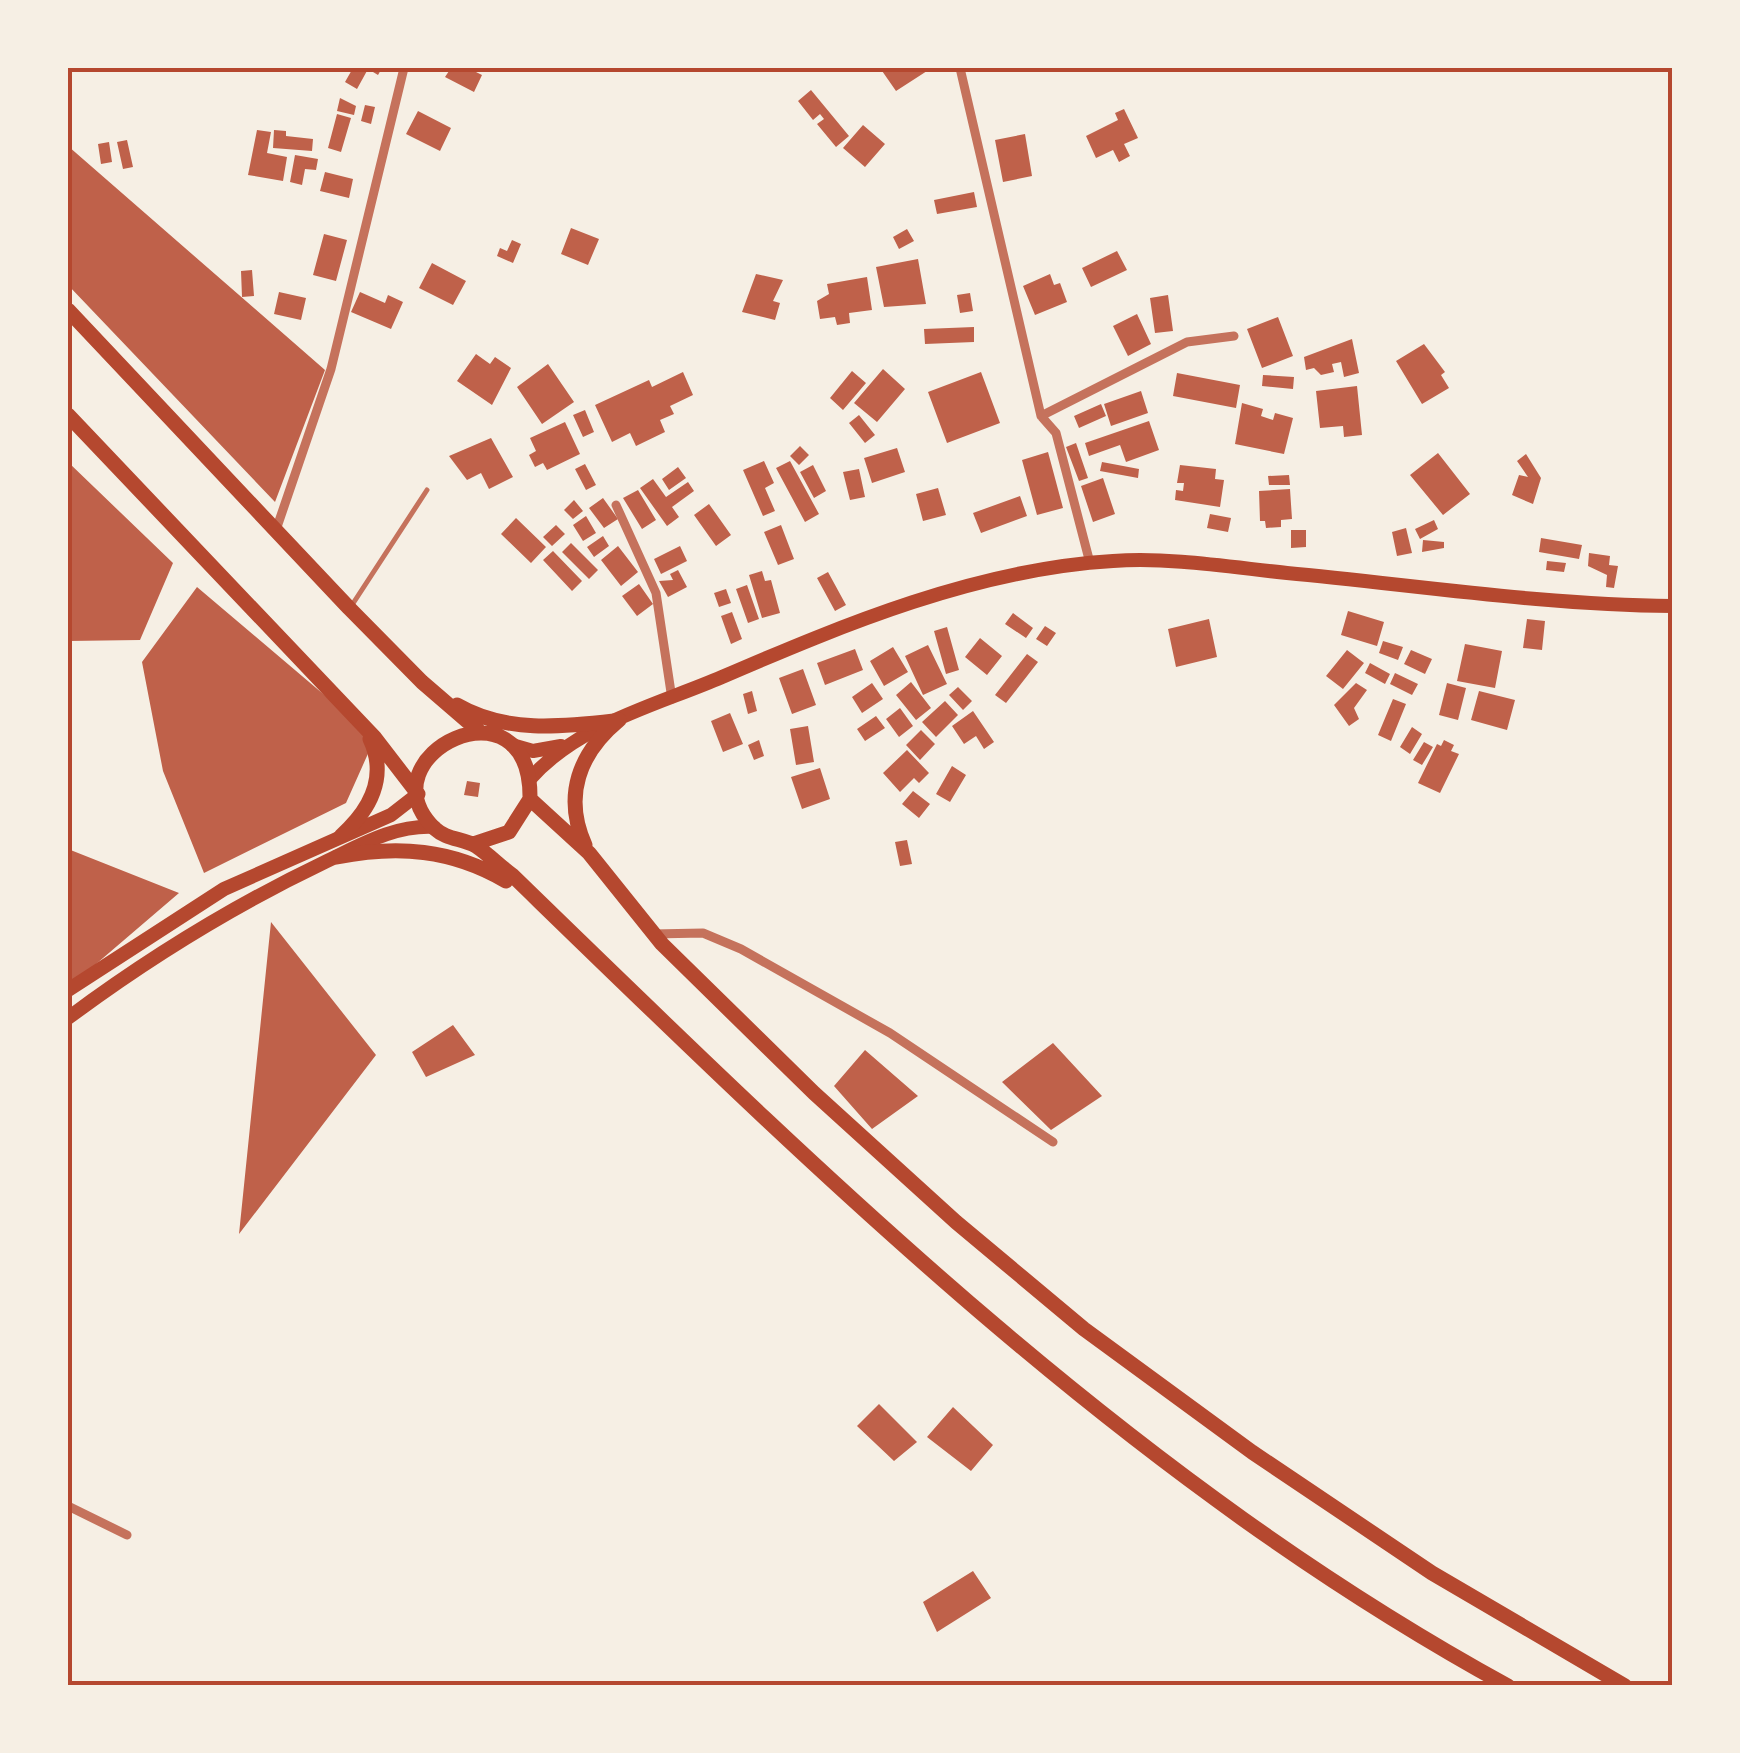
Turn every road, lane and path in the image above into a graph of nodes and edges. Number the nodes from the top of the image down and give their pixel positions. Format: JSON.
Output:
{"nodes":[{"id":1,"x":404,"y":68,"type":"edge"},
{"id":2,"x":960,"y":68,"type":"edge"},
{"id":3,"x":68,"y":310,"type":"edge"},
{"id":4,"x":1234,"y":336,"type":"dead end"},
{"id":5,"x":68,"y":414,"type":"edge"},
{"id":6,"x":1041,"y":416,"type":"junction"},
{"id":7,"x":427,"y":490,"type":"dead end"},
{"id":8,"x":616,"y":505,"type":"dead end"},
{"id":9,"x":276,"y":530,"type":"junction"},
{"id":10,"x":1090,"y":563,"type":"junction"},
{"id":11,"x":1672,"y":606,"type":"edge"},
{"id":12,"x":349,"y":608,"type":"junction"},
{"id":13,"x":411,"y":671,"type":"junction"},
{"id":14,"x":672,"y":698,"type":"junction"},
{"id":15,"x":617,"y":720,"type":"junction"},
{"id":16,"x":364,"y":726,"type":"junction"},
{"id":17,"x":480,"y":732,"type":"junction"},
{"id":18,"x":566,"y":745,"type":"junction"},
{"id":19,"x":512,"y":746,"type":"junction"},
{"id":20,"x":530,"y":779,"type":"junction"},
{"id":21,"x":418,"y":794,"type":"junction"},
{"id":22,"x":530,"y":799,"type":"junction"},
{"id":23,"x":434,"y":827,"type":"junction"},
{"id":24,"x":341,"y":836,"type":"junction"},
{"id":25,"x":473,"y":844,"type":"junction"},
{"id":26,"x":588,"y":854,"type":"junction"},
{"id":27,"x":337,"y":857,"type":"junction"},
{"id":28,"x":539,"y":902,"type":"junction"},
{"id":29,"x":653,"y":934,"type":"junction"},
{"id":30,"x":68,"y":990,"type":"edge"},
{"id":31,"x":68,"y":1018,"type":"edge"},
{"id":32,"x":1053,"y":1142,"type":"dead end"},
{"id":33,"x":68,"y":1506,"type":"edge"},
{"id":34,"x":127,"y":1535,"type":"dead end"},
{"id":35,"x":1508,"y":1686,"type":"edge"},
{"id":36,"x":1625,"y":1686,"type":"edge"}],
"edges":[{"from":1,"to":9,"type":"street"},
{"from":2,"to":6,"type":"street"},
{"from":3,"to":9,"type":"highway"},
{"from":4,"to":6,"type":"street"},
{"from":5,"to":16,"type":"highway"},
{"from":6,"to":10,"type":"street"},
{"from":7,"to":12,"type":"lane"},
{"from":8,"to":14,"type":"street"},
{"from":9,"to":12,"type":"highway"},
{"from":10,"to":11,"type":"main road"},
{"from":10,"to":14,"type":"main road"},
{"from":12,"to":13,"type":"highway"},
{"from":13,"to":15,"type":"highway"},
{"from":13,"to":17,"type":"highway"},
{"from":14,"to":15,"type":"main road"},
{"from":15,"to":18,"type":"main road"},
{"from":15,"to":26,"type":"highway"},
{"from":16,"to":21,"type":"highway"},
{"from":16,"to":24,"type":"highway"},
{"from":17,"to":19,"type":"highway"},
{"from":17,"to":21,"type":"highway"},
{"from":18,"to":19,"type":"main road"},
{"from":18,"to":20,"type":"main road"},
{"from":19,"to":20,"type":"highway"},
{"from":20,"to":22,"type":"highway"},
{"from":21,"to":23,"type":"highway"},
{"from":21,"to":24,"type":"main road"},
{"from":22,"to":25,"type":"highway"},
{"from":22,"to":26,"type":"highway"},
{"from":23,"to":25,"type":"highway"},
{"from":23,"to":27,"type":"main road"},
{"from":24,"to":30,"type":"main road"},
{"from":25,"to":28,"type":"highway"},
{"from":26,"to":29,"type":"highway"},
{"from":27,"to":28,"type":"highway"},
{"from":27,"to":31,"type":"main road"},
{"from":28,"to":35,"type":"highway"},
{"from":29,"to":32,"type":"street"},
{"from":29,"to":36,"type":"highway"},
{"from":33,"to":34,"type":"street"}]}
